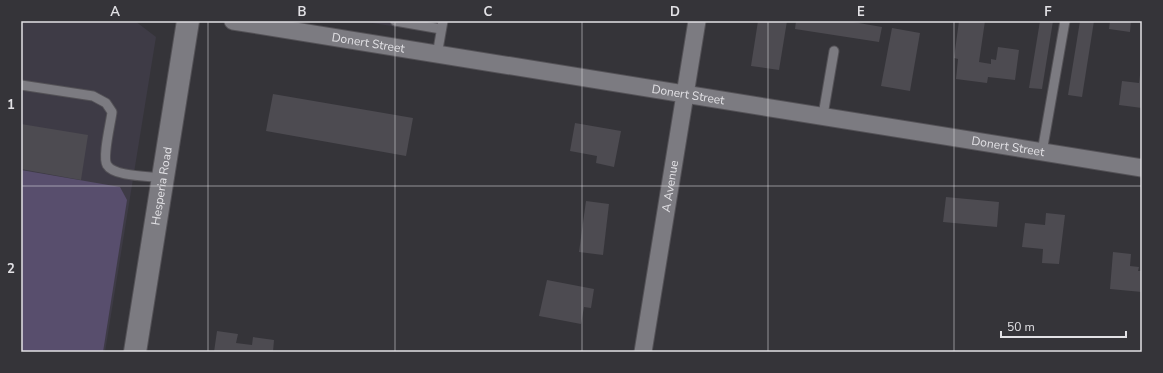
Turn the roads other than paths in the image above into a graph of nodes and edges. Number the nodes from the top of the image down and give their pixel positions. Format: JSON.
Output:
{"nodes":[{"id":1,"x":188,"y":21,"type":"edge"},
{"id":2,"x":233,"y":21,"type":"edge"},
{"id":3,"x":395,"y":21,"type":"edge"},
{"id":4,"x":697,"y":21,"type":"edge"},
{"id":5,"x":1065,"y":21,"type":"edge"},
{"id":6,"x":282,"y":25,"type":"edge"},
{"id":7,"x":442,"y":25,"type":"edge"},
{"id":8,"x":834,"y":51,"type":"dead end"},
{"id":9,"x":437,"y":55,"type":"junction"},
{"id":10,"x":21,"y":85,"type":"edge"},
{"id":11,"x":685,"y":93,"type":"junction"},
{"id":12,"x":823,"y":115,"type":"junction"},
{"id":13,"x":1042,"y":152,"type":"junction"},
{"id":14,"x":1142,"y":168,"type":"edge"},
{"id":15,"x":163,"y":178,"type":"junction"},
{"id":16,"x":135,"y":352,"type":"edge"},
{"id":17,"x":643,"y":352,"type":"edge"}],
"edges":[{"from":1,"to":15,"type":"main road","name":"Hesperia Road"},
{"from":2,"to":6,"type":"street","name":"Donert Street"},
{"from":3,"to":7,"type":"lane"},
{"from":4,"to":11,"type":"street","name":"A Avenue"},
{"from":5,"to":13,"type":"lane"},
{"from":6,"to":9,"type":"street","name":"Donert Street"},
{"from":7,"to":9,"type":"lane"},
{"from":8,"to":12,"type":"lane"},
{"from":9,"to":11,"type":"street","name":"Donert Street"},
{"from":10,"to":15,"type":"lane"},
{"from":11,"to":12,"type":"street","name":"Donert Street"},
{"from":11,"to":17,"type":"street","name":"A Avenue"},
{"from":12,"to":13,"type":"street","name":"Donert Street"},
{"from":13,"to":14,"type":"street","name":"Donert Street"},
{"from":15,"to":16,"type":"main road","name":"Hesperia Road"}]}
